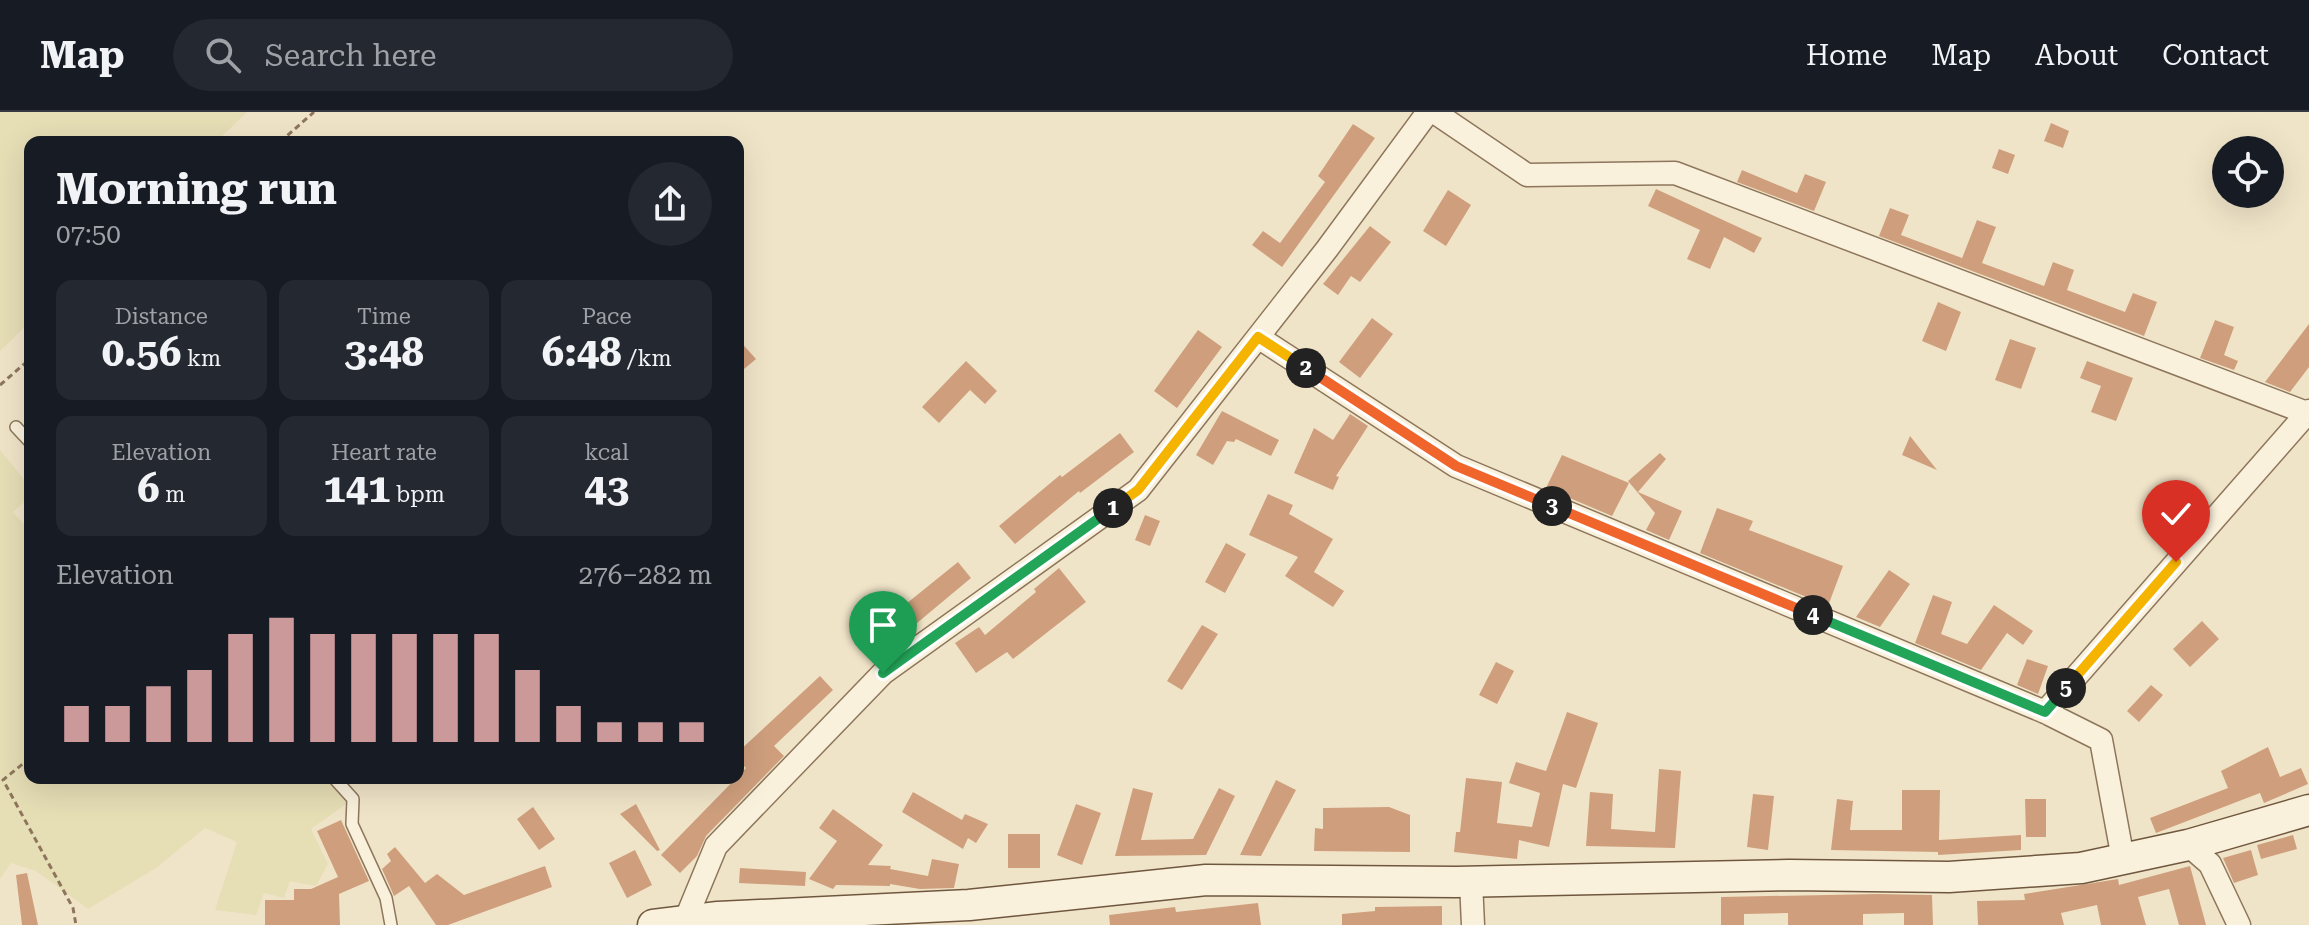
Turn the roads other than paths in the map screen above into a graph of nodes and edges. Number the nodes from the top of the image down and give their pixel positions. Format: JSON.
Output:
{"nodes":[{"id":1,"x":1428,"y":112,"type":"edge"},
{"id":2,"x":1434,"y":112,"type":"edge"},
{"id":3,"x":1258,"y":337,"type":"junction"},
{"id":4,"x":2308,"y":412,"type":"edge"},
{"id":5,"x":16,"y":427,"type":"dead end"},
{"id":6,"x":24,"y":436,"type":"edge"},
{"id":7,"x":2045,"y":712,"type":"junction"},
{"id":8,"x":339,"y":784,"type":"edge"},
{"id":9,"x":2309,"y":810,"type":"edge"},
{"id":10,"x":2188,"y":845,"type":"junction"},
{"id":11,"x":2123,"y":859,"type":"junction"},
{"id":12,"x":1471,"y":882,"type":"junction"},
{"id":13,"x":685,"y":921,"type":"junction"},
{"id":14,"x":391,"y":925,"type":"edge"},
{"id":15,"x":653,"y":925,"type":"edge"},
{"id":16,"x":1473,"y":925,"type":"edge"},
{"id":17,"x":2239,"y":925,"type":"edge"}],
"edges":[{"from":1,"to":3,"type":"street"},
{"from":2,"to":4,"type":"street"},
{"from":3,"to":7,"type":"street"},
{"from":3,"to":13,"type":"street"},
{"from":4,"to":7,"type":"street"},
{"from":5,"to":6,"type":"lane"},
{"from":7,"to":11,"type":"street"},
{"from":8,"to":14,"type":"lane"},
{"from":9,"to":10,"type":"street"},
{"from":10,"to":11,"type":"street"},
{"from":10,"to":17,"type":"street"},
{"from":11,"to":12,"type":"street"},
{"from":12,"to":13,"type":"street"},
{"from":12,"to":16,"type":"street"},
{"from":13,"to":15,"type":"street"}]}
